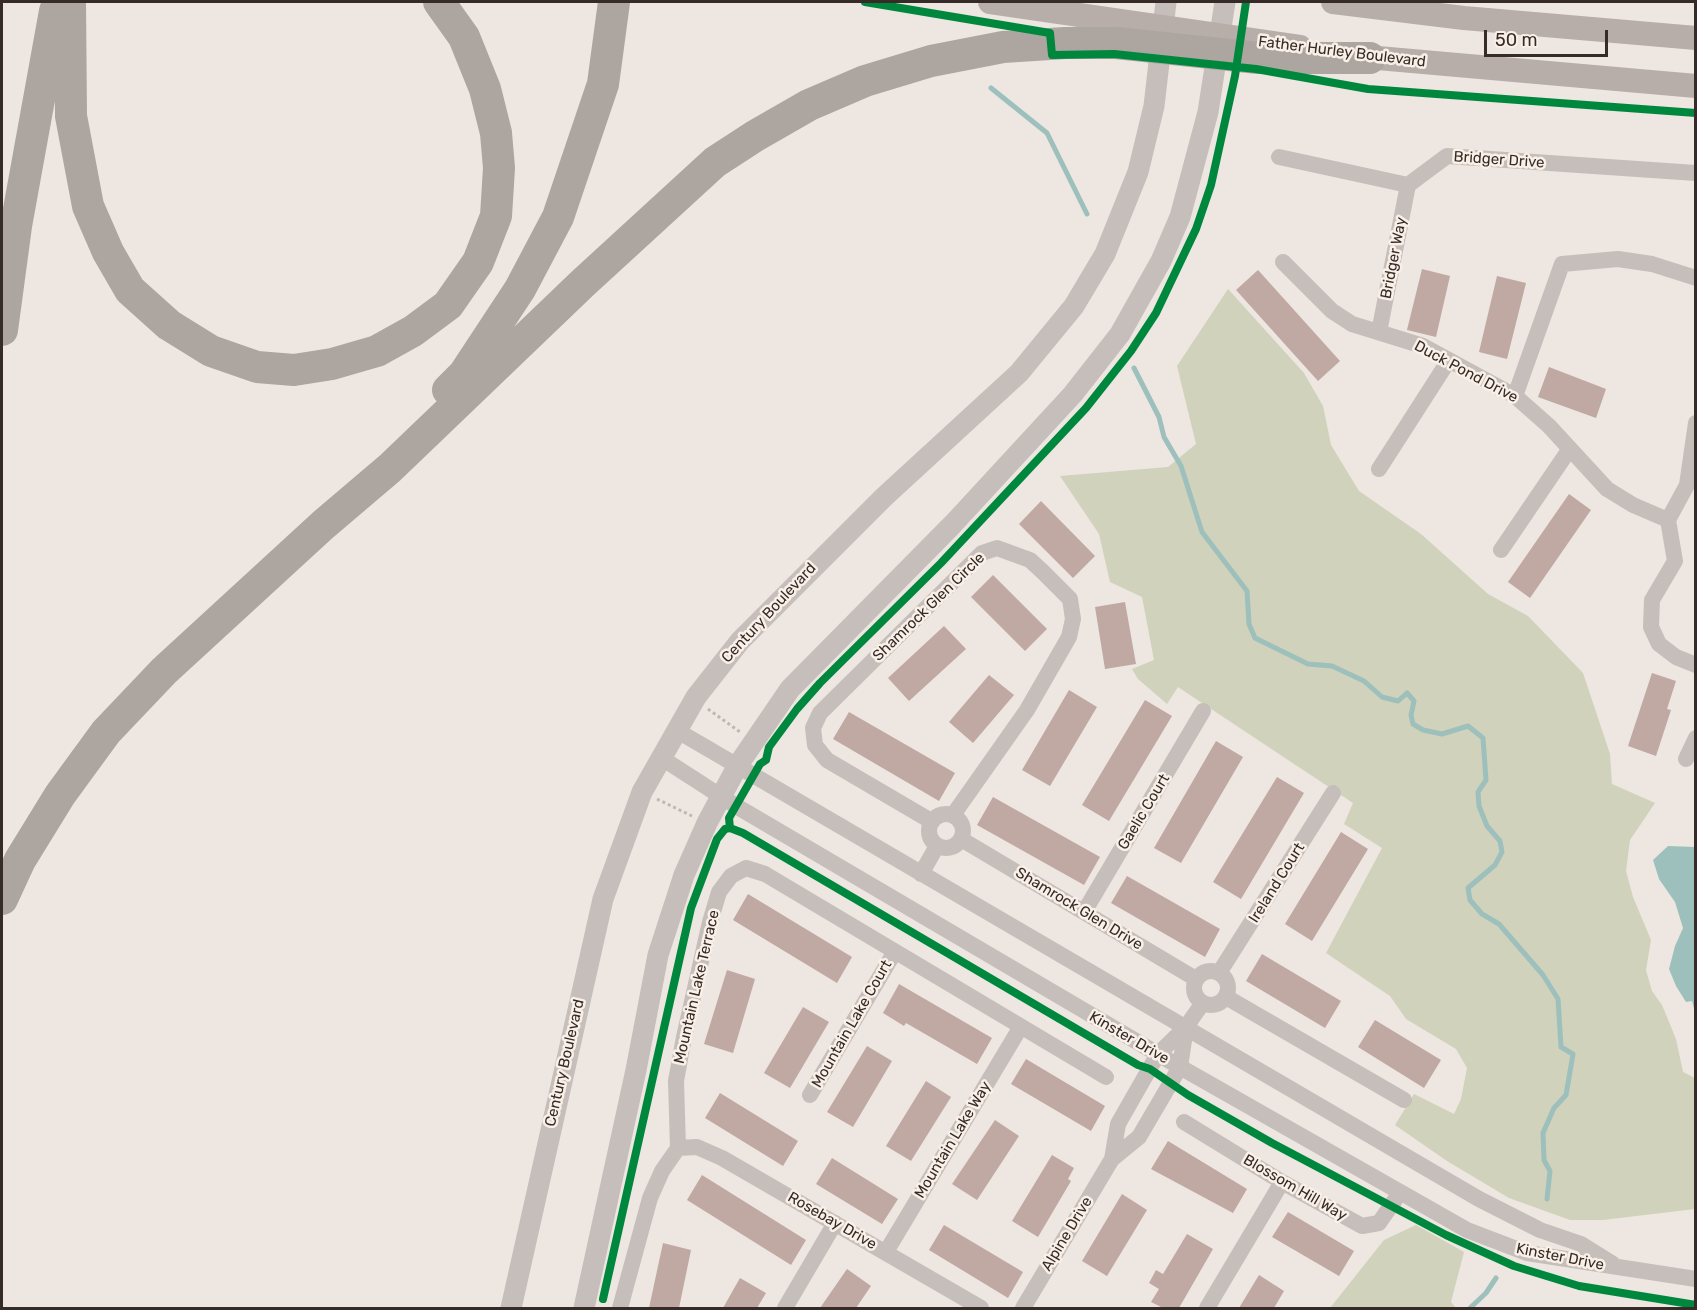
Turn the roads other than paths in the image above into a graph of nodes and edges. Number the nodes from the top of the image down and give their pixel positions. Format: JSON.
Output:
{"nodes":[{"id":1,"x":56,"y":2,"type":"edge"},
{"id":2,"x":70,"y":2,"type":"edge"},
{"id":3,"x":439,"y":2,"type":"edge"},
{"id":4,"x":614,"y":2,"type":"edge"},
{"id":5,"x":990,"y":2,"type":"edge"},
{"id":6,"x":1166,"y":2,"type":"edge"},
{"id":7,"x":1225,"y":2,"type":"edge"},
{"id":8,"x":1333,"y":2,"type":"edge"},
{"id":9,"x":1118,"y":33,"type":"junction"},
{"id":10,"x":1695,"y":38,"type":"edge"},
{"id":11,"x":1370,"y":58,"type":"joint"},
{"id":12,"x":1695,"y":86,"type":"edge"},
{"id":13,"x":1279,"y":157,"type":"dead end"},
{"id":14,"x":1695,"y":173,"type":"edge"},
{"id":15,"x":1408,"y":185,"type":"junction"},
{"id":16,"x":1283,"y":262,"type":"dead end"},
{"id":17,"x":1695,"y":278,"type":"edge"},
{"id":18,"x":2,"y":330,"type":"edge"},
{"id":19,"x":1379,"y":332,"type":"junction"},
{"id":20,"x":1449,"y":360,"type":"junction"},
{"id":21,"x":1515,"y":396,"type":"junction"},
{"id":22,"x":1695,"y":423,"type":"edge"},
{"id":23,"x":1569,"y":450,"type":"junction"},
{"id":24,"x":1379,"y":469,"type":"dead end"},
{"id":25,"x":1668,"y":520,"type":"junction"},
{"id":26,"x":323,"y":525,"type":"junction"},
{"id":27,"x":1501,"y":550,"type":"dead end"},
{"id":28,"x":1695,"y":665,"type":"edge"},
{"id":29,"x":1203,"y":711,"type":"dead end"},
{"id":30,"x":676,"y":730,"type":"junction"},
{"id":31,"x":1695,"y":738,"type":"edge"},
{"id":32,"x":660,"y":758,"type":"junction"},
{"id":33,"x":1686,"y":759,"type":"dead end"},
{"id":34,"x":738,"y":765,"type":"junction"},
{"id":35,"x":1334,"y":793,"type":"dead end"},
{"id":36,"x":721,"y":797,"type":"junction"},
{"id":37,"x":953,"y":815,"type":"junction"},
{"id":38,"x":931,"y":821,"type":"junction"},
{"id":39,"x":961,"y":839,"type":"junction"},
{"id":40,"x":937,"y":846,"type":"junction"},
{"id":41,"x":921,"y":874,"type":"junction"},
{"id":42,"x":2,"y":900,"type":"edge"},
{"id":43,"x":1084,"y":912,"type":"junction"},
{"id":44,"x":894,"y":953,"type":"junction"},
{"id":45,"x":1219,"y":973,"type":"junction"},
{"id":46,"x":1196,"y":980,"type":"junction"},
{"id":47,"x":1226,"y":997,"type":"junction"},
{"id":48,"x":1202,"y":1004,"type":"junction"},
{"id":49,"x":1186,"y":1027,"type":"junction"},
{"id":50,"x":1020,"y":1028,"type":"junction"},
{"id":51,"x":1158,"y":1054,"type":"junction"},
{"id":52,"x":1180,"y":1067,"type":"junction"},
{"id":53,"x":1106,"y":1077,"type":"dead end"},
{"id":54,"x":810,"y":1095,"type":"dead end"},
{"id":55,"x":1404,"y":1100,"type":"dead end"},
{"id":56,"x":1184,"y":1122,"type":"dead end"},
{"id":57,"x":678,"y":1148,"type":"junction"},
{"id":58,"x":1112,"y":1159,"type":"junction"},
{"id":59,"x":1282,"y":1182,"type":"junction"},
{"id":60,"x":1399,"y":1194,"type":"junction"},
{"id":61,"x":836,"y":1223,"type":"junction"},
{"id":62,"x":886,"y":1252,"type":"junction"},
{"id":63,"x":1619,"y":1267,"type":"junction"},
{"id":64,"x":1695,"y":1279,"type":"edge"},
{"id":65,"x":973,"y":1306,"type":"edge"},
{"id":66,"x":511,"y":1308,"type":"edge"},
{"id":67,"x":584,"y":1308,"type":"edge"},
{"id":68,"x":620,"y":1308,"type":"edge"},
{"id":69,"x":785,"y":1308,"type":"edge"},
{"id":70,"x":1023,"y":1308,"type":"edge"},
{"id":71,"x":1207,"y":1308,"type":"edge"}],
"edges":[{"from":1,"to":18,"type":"highway"},
{"from":2,"to":3,"type":"highway"},
{"from":4,"to":26,"type":"highway"},
{"from":5,"to":9,"type":"main road"},
{"from":6,"to":30,"type":"street","name":"Century Boulevard"},
{"from":7,"to":34,"type":"street"},
{"from":8,"to":10,"type":"main road"},
{"from":9,"to":11,"type":"highway"},
{"from":9,"to":26,"type":"highway"},
{"from":11,"to":12,"type":"main road","name":"Father Hurley Boulevard"},
{"from":13,"to":15,"type":"street"},
{"from":14,"to":15,"type":"street","name":"Bridger Drive"},
{"from":15,"to":19,"type":"street","name":"Bridger Way"},
{"from":16,"to":19,"type":"street","name":"Duck Pond Drive"},
{"from":17,"to":21,"type":"street"},
{"from":19,"to":20,"type":"street","name":"Duck Pond Drive"},
{"from":20,"to":21,"type":"street","name":"Duck Pond Drive"},
{"from":20,"to":24,"type":"street"},
{"from":21,"to":23,"type":"street","name":"Duck Pond Drive"},
{"from":22,"to":25,"type":"street"},
{"from":23,"to":25,"type":"street","name":"Duck Pond Drive"},
{"from":23,"to":27,"type":"street"},
{"from":25,"to":28,"type":"street"},
{"from":26,"to":42,"type":"highway"},
{"from":29,"to":43,"type":"street","name":"Gaelic Court"},
{"from":30,"to":32,"type":"street","name":"Century Boulevard"},
{"from":30,"to":34,"type":"street","name":"Kinster Drive"},
{"from":31,"to":33,"type":"street"},
{"from":32,"to":36,"type":"street","name":"Kinster Drive"},
{"from":32,"to":66,"type":"street","name":"Century Boulevard"},
{"from":34,"to":36,"type":"street"},
{"from":34,"to":41,"type":"street","name":"Kinster Drive"},
{"from":35,"to":45,"type":"street","name":"Ireland Court"},
{"from":36,"to":51,"type":"street","name":"Kinster Drive"},
{"from":36,"to":67,"type":"street"},
{"from":37,"to":38,"type":"street"},
{"from":37,"to":38,"type":"street","name":"Shamrock Glen Circle"},
{"from":37,"to":39,"type":"street"},
{"from":38,"to":40,"type":"street"},
{"from":39,"to":40,"type":"street"},
{"from":39,"to":43,"type":"street","name":"Shamrock Glen Drive"},
{"from":40,"to":41,"type":"street"},
{"from":41,"to":49,"type":"street","name":"Kinster Drive"},
{"from":43,"to":46,"type":"street","name":"Shamrock Glen Drive"},
{"from":44,"to":50,"type":"street","name":"Mountain Lake Terrace"},
{"from":44,"to":54,"type":"street","name":"Mountain Lake Court"},
{"from":44,"to":57,"type":"street","name":"Mountain Lake Terrace"},
{"from":45,"to":46,"type":"street"},
{"from":45,"to":47,"type":"street"},
{"from":46,"to":48,"type":"street"},
{"from":47,"to":48,"type":"street"},
{"from":47,"to":55,"type":"street"},
{"from":48,"to":49,"type":"street"},
{"from":49,"to":51,"type":"street","name":"Alpine Drive"},
{"from":49,"to":52,"type":"street","name":"Alpine Drive"},
{"from":49,"to":63,"type":"street","name":"Kinster Drive"},
{"from":50,"to":53,"type":"street","name":"Mountain Lake Terrace"},
{"from":50,"to":62,"type":"street","name":"Mountain Lake Way"},
{"from":51,"to":52,"type":"street","name":"Kinster Drive"},
{"from":51,"to":58,"type":"street","name":"Alpine Drive"},
{"from":52,"to":58,"type":"street","name":"Alpine Drive"},
{"from":52,"to":60,"type":"street","name":"Kinster Drive"},
{"from":56,"to":59,"type":"street","name":"Blossom Hill Way"},
{"from":57,"to":61,"type":"street","name":"Rosebay Drive"},
{"from":57,"to":68,"type":"street"},
{"from":58,"to":70,"type":"street","name":"Alpine Drive"},
{"from":59,"to":60,"type":"street","name":"Blossom Hill Way"},
{"from":59,"to":71,"type":"street"},
{"from":60,"to":63,"type":"street","name":"Kinster Drive"},
{"from":61,"to":62,"type":"street","name":"Rosebay Drive"},
{"from":61,"to":69,"type":"street"},
{"from":62,"to":65,"type":"street","name":"Rosebay Drive"},
{"from":63,"to":64,"type":"street","name":"Kinster Drive"}]}
